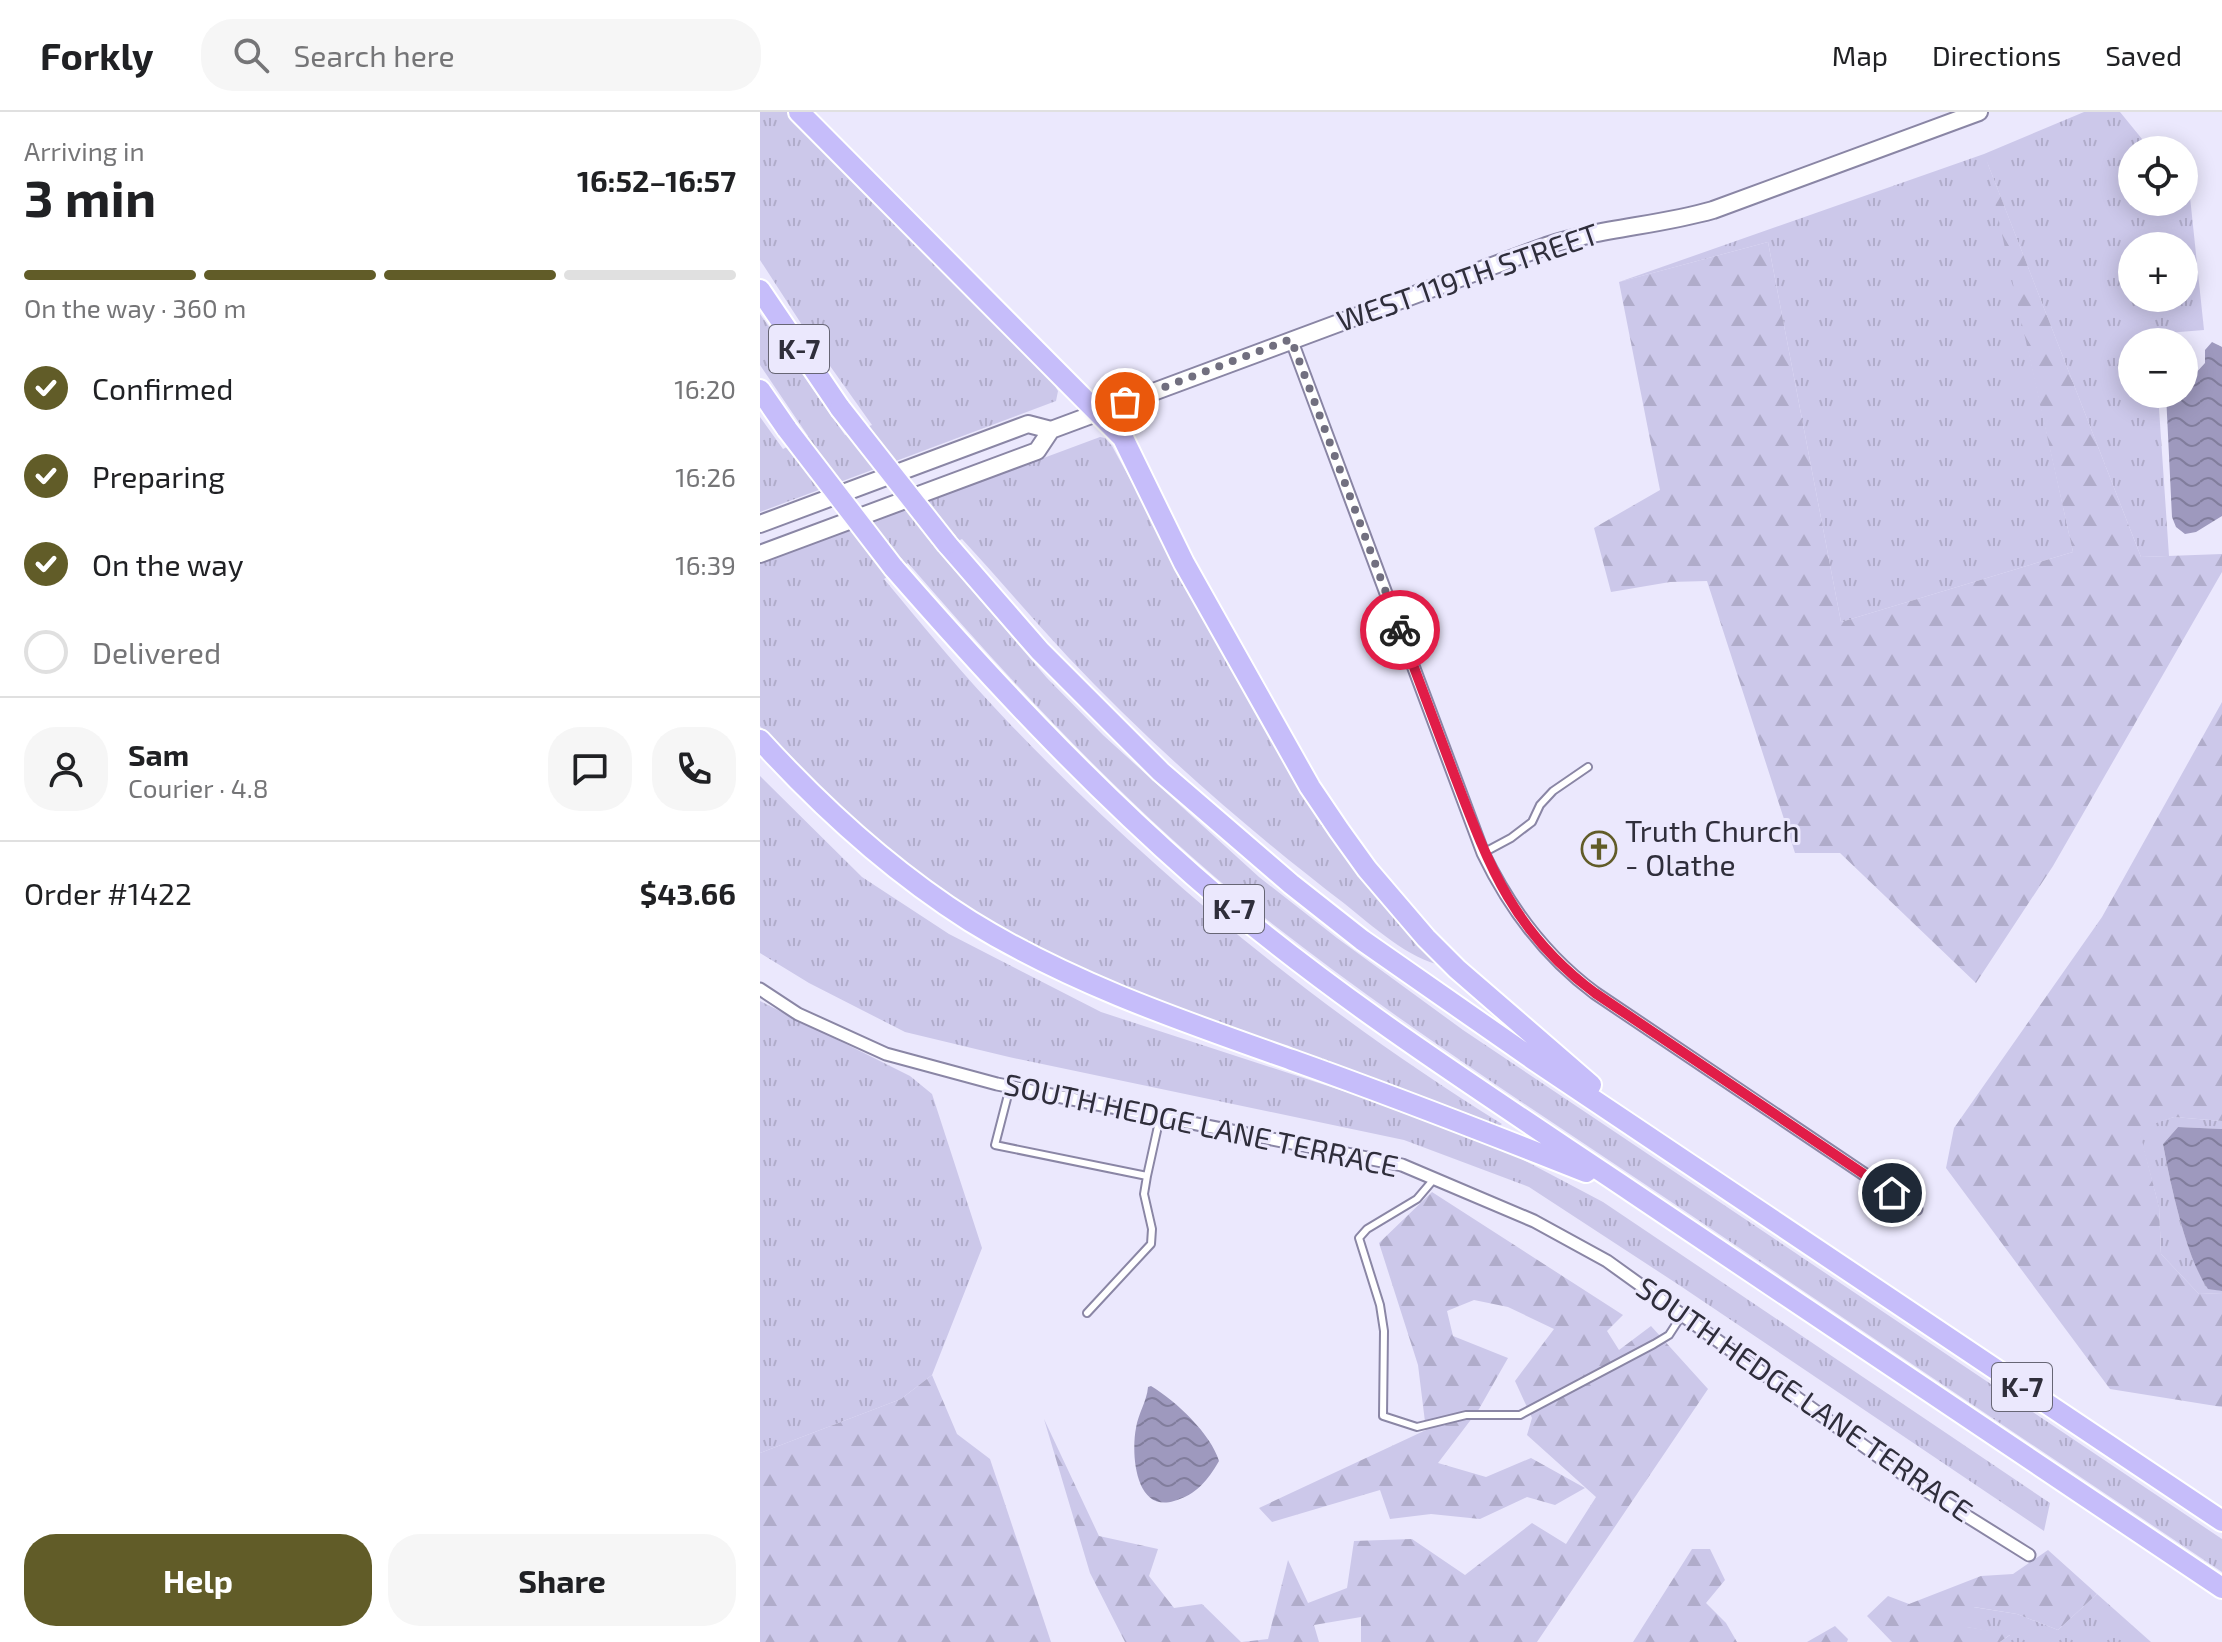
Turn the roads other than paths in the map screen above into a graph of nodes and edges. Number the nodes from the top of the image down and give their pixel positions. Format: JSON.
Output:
{"nodes":[{"id":1,"x":799,"y":112,"type":"edge"},
{"id":2,"x":1979,"y":112,"type":"edge"},
{"id":3,"x":760,"y":290,"type":"edge"},
{"id":4,"x":1291,"y":339,"type":"junction"},
{"id":5,"x":760,"y":390,"type":"edge"},
{"id":6,"x":1097,"y":413,"type":"junction"},
{"id":7,"x":1051,"y":430,"type":"junction"},
{"id":8,"x":760,"y":524,"type":"edge"},
{"id":9,"x":760,"y":554,"type":"edge"},
{"id":10,"x":760,"y":740,"type":"edge"},
{"id":11,"x":1588,"y":767,"type":"dead end"},
{"id":12,"x":1483,"y":853,"type":"junction"},
{"id":13,"x":760,"y":989,"type":"edge"},
{"id":14,"x":1010,"y":1087,"type":"junction"},
{"id":15,"x":1160,"y":1117,"type":"junction"},
{"id":16,"x":1660,"y":1144,"type":"junction"},
{"id":17,"x":1147,"y":1176,"type":"junction"},
{"id":18,"x":1434,"y":1179,"type":"junction"},
{"id":19,"x":1628,"y":1189,"type":"junction"},
{"id":20,"x":1916,"y":1209,"type":"dead end"},
{"id":21,"x":1087,"y":1313,"type":"dead end"},
{"id":22,"x":1682,"y":1315,"type":"junction"},
{"id":23,"x":2222,"y":1521,"type":"edge"},
{"id":24,"x":2029,"y":1555,"type":"dead end"},
{"id":25,"x":2222,"y":1588,"type":"edge"}],
"edges":[{"from":1,"to":6,"type":"highway"},
{"from":2,"to":4,"type":"main road","name":"WEST 119TH STREET"},
{"from":3,"to":16,"type":"highway","number":"K-7","bridge":true},
{"from":4,"to":6,"type":"main road","name":"WEST 119TH STREET"},
{"from":4,"to":12,"type":"street"},
{"from":5,"to":19,"type":"highway","number":"K-7","bridge":true},
{"from":6,"to":7,"type":"main road","name":"WEST 119TH STREET"},
{"from":6,"to":16,"type":"highway"},
{"from":7,"to":8,"type":"main road","name":"WEST 119TH STREET"},
{"from":7,"to":9,"type":"main road","name":"WEST 119TH STREET"},
{"from":10,"to":19,"type":"highway"},
{"from":11,"to":12,"type":"lane"},
{"from":12,"to":20,"type":"street"},
{"from":13,"to":14,"type":"street","name":"SOUTH HEDGE LANE TERRACE"},
{"from":14,"to":15,"type":"street","name":"SOUTH HEDGE LANE TERRACE"},
{"from":14,"to":17,"type":"lane"},
{"from":15,"to":17,"type":"lane"},
{"from":15,"to":18,"type":"street","name":"SOUTH HEDGE LANE TERRACE"},
{"from":16,"to":23,"type":"highway","number":"K-7"},
{"from":17,"to":21,"type":"lane"},
{"from":18,"to":22,"type":"street","name":"SOUTH HEDGE LANE TERRACE"},
{"from":18,"to":22,"type":"lane"},
{"from":19,"to":25,"type":"highway","number":"K-7"},
{"from":22,"to":24,"type":"street","name":"SOUTH HEDGE LANE TERRACE"}]}
